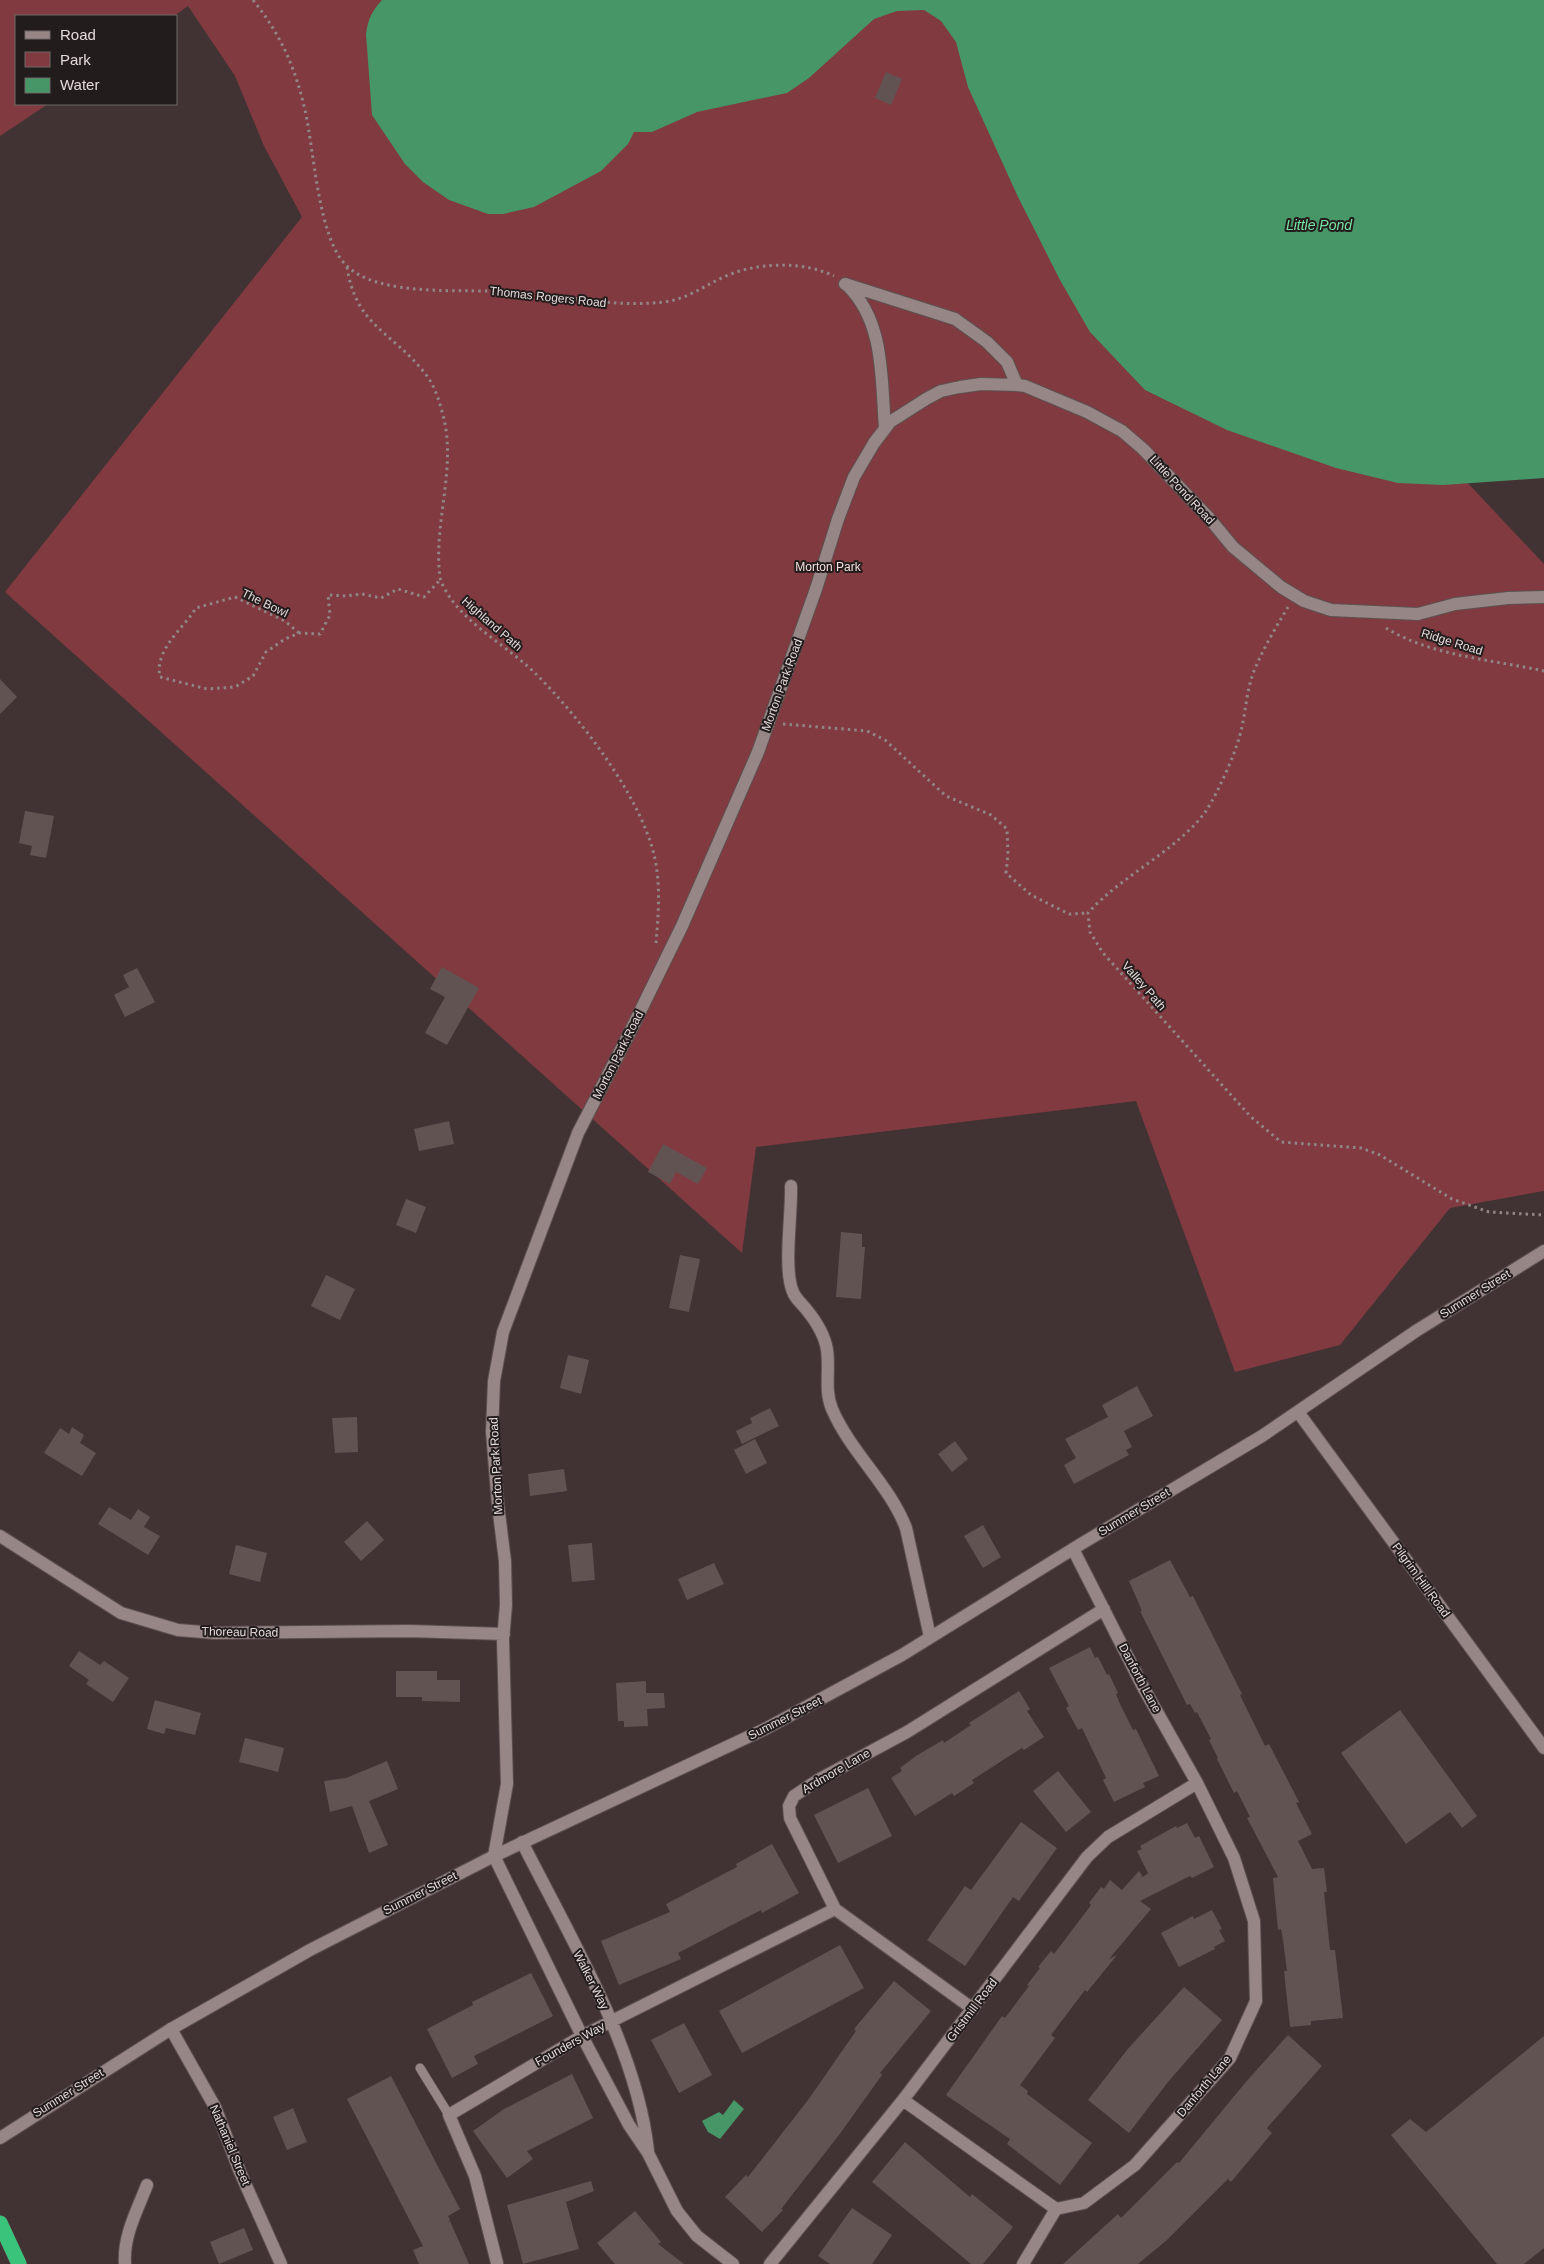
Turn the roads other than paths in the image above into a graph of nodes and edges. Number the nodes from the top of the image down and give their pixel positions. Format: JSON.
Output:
{"nodes":[{"id":1,"x":1017,"y":385,"type":"junction"},
{"id":2,"x":885,"y":428,"type":"junction"},
{"id":3,"x":1544,"y":597,"type":"edge"},
{"id":4,"x":791,"y":1186,"type":"dead end"},
{"id":5,"x":1544,"y":1251,"type":"edge"},
{"id":6,"x":1298,"y":1412,"type":"junction"},
{"id":7,"x":0,"y":1536,"type":"edge"},
{"id":8,"x":1073,"y":1549,"type":"junction"},
{"id":9,"x":1104,"y":1609,"type":"junction"},
{"id":10,"x":504,"y":1634,"type":"junction"},
{"id":11,"x":930,"y":1637,"type":"junction"},
{"id":12,"x":1544,"y":1748,"type":"edge"},
{"id":13,"x":1197,"y":1783,"type":"junction"},
{"id":14,"x":522,"y":1842,"type":"junction"},
{"id":15,"x":494,"y":1856,"type":"junction"},
{"id":16,"x":835,"y":1909,"type":"junction"},
{"id":17,"x":973,"y":2009,"type":"junction"},
{"id":18,"x":612,"y":2020,"type":"junction"},
{"id":19,"x":171,"y":2029,"type":"junction"},
{"id":20,"x":582,"y":2036,"type":"junction"},
{"id":21,"x":420,"y":2068,"type":"dead end"},
{"id":22,"x":903,"y":2100,"type":"junction"},
{"id":23,"x":449,"y":2114,"type":"junction"},
{"id":24,"x":0,"y":2138,"type":"edge"},
{"id":25,"x":648,"y":2153,"type":"junction"},
{"id":26,"x":146,"y":2185,"type":"dead end"},
{"id":27,"x":1056,"y":2209,"type":"junction"},
{"id":28,"x":0,"y":2223,"type":"edge"},
{"id":29,"x":497,"y":2263,"type":"edge"},
{"id":30,"x":18,"y":2264,"type":"edge"},
{"id":31,"x":125,"y":2264,"type":"edge"},
{"id":32,"x":281,"y":2264,"type":"edge"},
{"id":33,"x":733,"y":2264,"type":"edge"},
{"id":34,"x":770,"y":2264,"type":"edge"},
{"id":35,"x":1023,"y":2264,"type":"edge"}],
"edges":[{"from":1,"to":2,"type":"street","name":"Morton Park Road"},
{"from":1,"to":2,"type":"street"},
{"from":1,"to":3,"type":"street","name":"Little Pond Road"},
{"from":2,"to":10,"type":"street","name":"Morton Park Road"},
{"from":4,"to":11,"type":"street"},
{"from":5,"to":6,"type":"street","name":"Summer Street"},
{"from":6,"to":8,"type":"street","name":"Summer Street"},
{"from":6,"to":12,"type":"street","name":"Pilgrim Hill Road"},
{"from":7,"to":10,"type":"street","name":"Thoreau Road"},
{"from":8,"to":9,"type":"street","name":"Danforth Lane"},
{"from":8,"to":11,"type":"street","name":"Summer Street"},
{"from":9,"to":13,"type":"street","name":"Danforth Lane"},
{"from":9,"to":16,"type":"street","name":"Ardmore Lane"},
{"from":10,"to":15,"type":"street","name":"Morton Park Road"},
{"from":11,"to":14,"type":"street","name":"Summer Street"},
{"from":13,"to":17,"type":"street","name":"Gristmill Road"},
{"from":13,"to":27,"type":"street","name":"Danforth Lane"},
{"from":14,"to":15,"type":"street","name":"Summer Street"},
{"from":14,"to":18,"type":"street","name":"Walker Way"},
{"from":15,"to":19,"type":"street","name":"Summer Street"},
{"from":15,"to":20,"type":"street","name":"Walker Way"},
{"from":16,"to":17,"type":"street","name":"Ardmore Lane"},
{"from":16,"to":18,"type":"street","name":"Founders Way"},
{"from":17,"to":22,"type":"street","name":"Gristmill Road"},
{"from":18,"to":20,"type":"street","name":"Founders Way"},
{"from":18,"to":25,"type":"street","name":"Walker Way"},
{"from":19,"to":24,"type":"street","name":"Summer Street"},
{"from":19,"to":32,"type":"street","name":"Nathaniel Street"},
{"from":20,"to":23,"type":"street","name":"Founders Way"},
{"from":20,"to":25,"type":"street","name":"Walker Way"},
{"from":21,"to":23,"type":"lane"},
{"from":22,"to":27,"type":"street"},
{"from":22,"to":34,"type":"street","name":"Gristmill Road"},
{"from":23,"to":29,"type":"street"},
{"from":25,"to":33,"type":"street","name":"Walker Way"},
{"from":26,"to":31,"type":"street"},
{"from":27,"to":35,"type":"street"},
{"from":28,"to":30,"type":"highway"}]}
